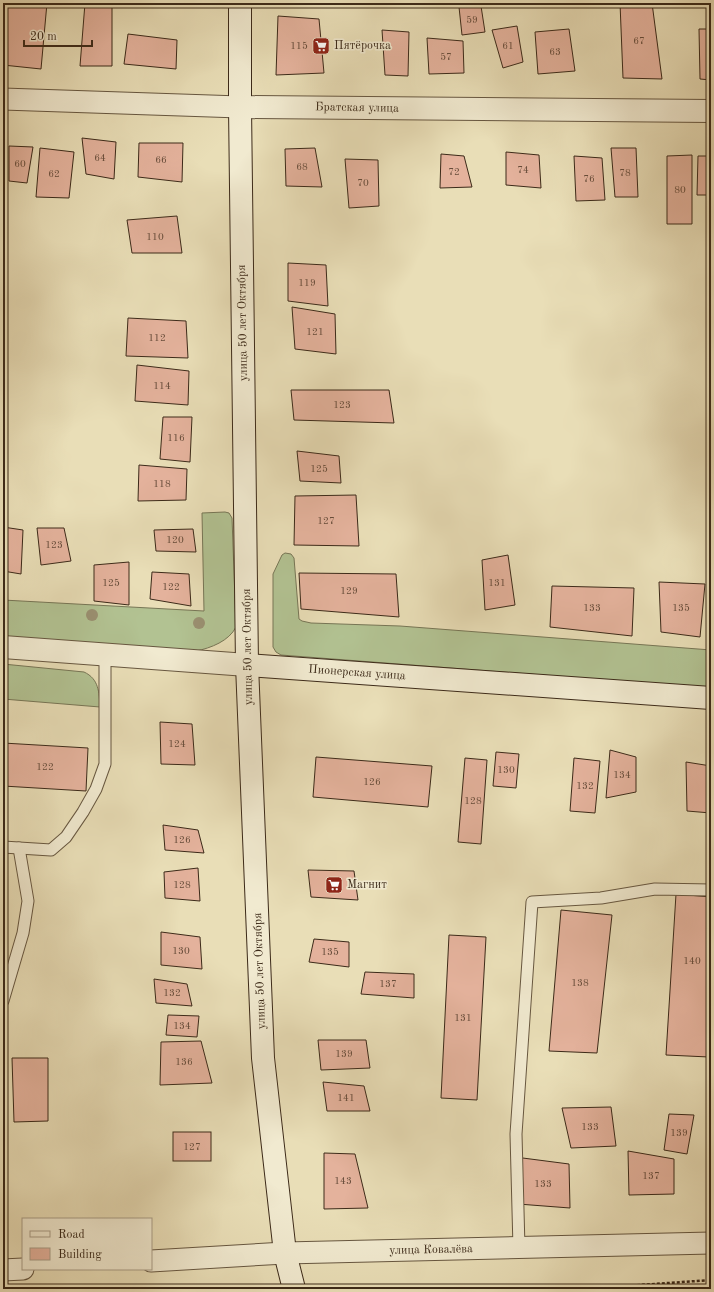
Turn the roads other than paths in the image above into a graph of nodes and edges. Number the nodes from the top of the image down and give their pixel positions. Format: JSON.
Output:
{"nodes":[{"id":1,"x":240,"y":3,"type":"edge"},
{"id":2,"x":3,"y":99,"type":"edge"},
{"id":3,"x":240,"y":107,"type":"junction"},
{"id":4,"x":711,"y":111,"type":"edge"},
{"id":5,"x":3,"y":647,"type":"edge"},
{"id":6,"x":105,"y":655,"type":"junction"},
{"id":7,"x":247,"y":665,"type":"junction"},
{"id":8,"x":711,"y":698,"type":"edge"},
{"id":9,"x":3,"y":847,"type":"edge"},
{"id":10,"x":19,"y":848,"type":"junction"},
{"id":11,"x":711,"y":890,"type":"edge"},
{"id":12,"x":3,"y":1001,"type":"edge"},
{"id":13,"x":711,"y":1243,"type":"edge"},
{"id":14,"x":519,"y":1248,"type":"junction"},
{"id":15,"x":285,"y":1253,"type":"junction"},
{"id":16,"x":152,"y":1261,"type":"edge"},
{"id":17,"x":22,"y":1269,"type":"edge"},
{"id":18,"x":3,"y":1270,"type":"edge"},
{"id":19,"x":294,"y":1289,"type":"edge"}],
"edges":[{"from":1,"to":3,"type":"main road","name":"улица 50 лет Октября"},
{"from":2,"to":3,"type":"street","name":"Братская улица"},
{"from":3,"to":4,"type":"main road","name":"Братская улица"},
{"from":3,"to":7,"type":"main road","name":"улица 50 лет Октября"},
{"from":5,"to":6,"type":"main road","name":"Пионерская улица"},
{"from":6,"to":7,"type":"main road","name":"Пионерская улица"},
{"from":6,"to":10,"type":"lane"},
{"from":7,"to":8,"type":"main road","name":"Пионерская улица"},
{"from":7,"to":15,"type":"main road","name":"улица 50 лет Октября"},
{"from":9,"to":10,"type":"lane"},
{"from":10,"to":12,"type":"lane"},
{"from":11,"to":14,"type":"lane"},
{"from":13,"to":14,"type":"street","name":"улица Ковалёва"},
{"from":14,"to":15,"type":"street","name":"улица Ковалёва"},
{"from":15,"to":16,"type":"street","name":"улица Ковалёва"},
{"from":15,"to":19,"type":"main road","name":"улица 50 лет Октября"},
{"from":17,"to":18,"type":"street"}]}
